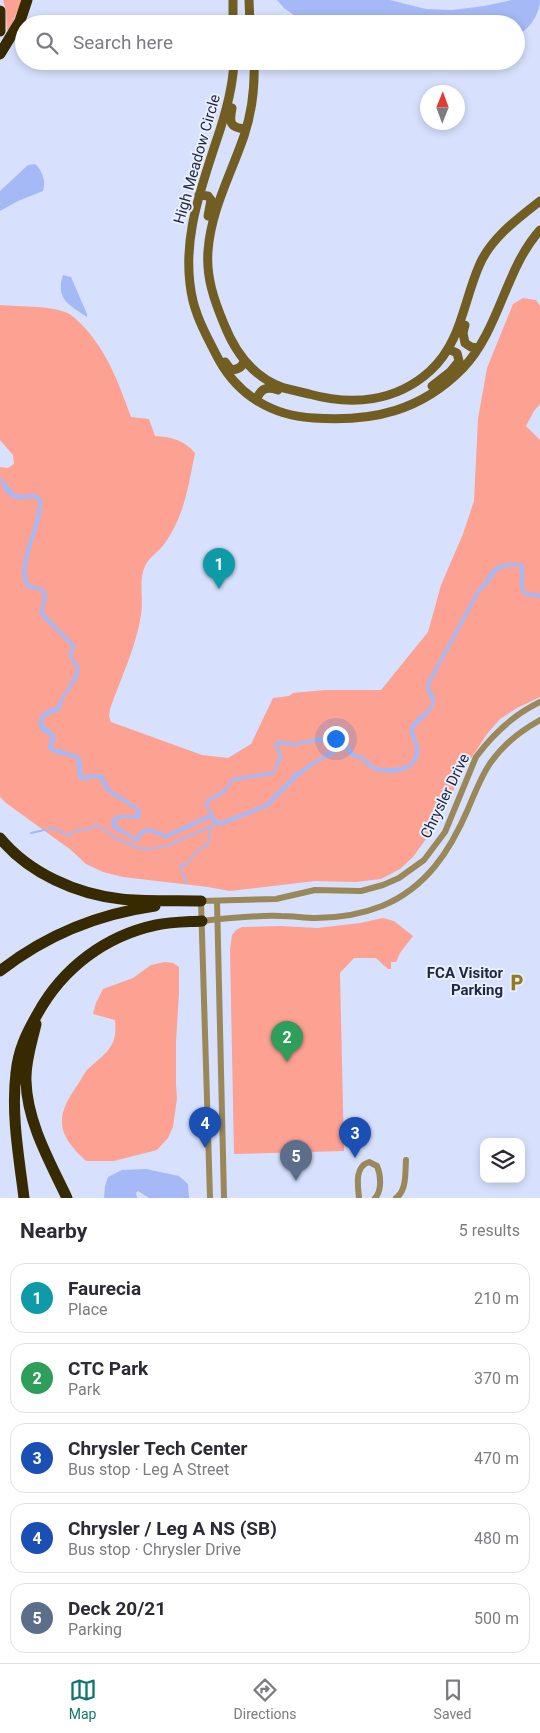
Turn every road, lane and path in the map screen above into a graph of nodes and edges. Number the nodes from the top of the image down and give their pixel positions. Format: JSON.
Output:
{"nodes":[{"id":1,"x":27,"y":0,"type":"edge"},
{"id":2,"x":233,"y":0,"type":"edge"},
{"id":3,"x":250,"y":0,"type":"edge"},
{"id":4,"x":0,"y":11,"type":"edge"},
{"id":5,"x":22,"y":15,"type":"edge"},
{"id":6,"x":233,"y":15,"type":"edge"},
{"id":7,"x":250,"y":15,"type":"edge"},
{"id":8,"x":15,"y":30,"type":"edge"},
{"id":9,"x":0,"y":31,"type":"edge"},
{"id":10,"x":0,"y":54,"type":"edge"},
{"id":11,"x":233,"y":70,"type":"edge"},
{"id":12,"x":237,"y":70,"type":"edge"},
{"id":13,"x":254,"y":70,"type":"edge"},
{"id":14,"x":246,"y":129,"type":"junction"},
{"id":15,"x":199,"y":195,"type":"junction"},
{"id":16,"x":540,"y":201,"type":"edge"},
{"id":17,"x":540,"y":230,"type":"edge"},
{"id":18,"x":208,"y":265,"type":"junction"},
{"id":19,"x":479,"y":265,"type":"junction"},
{"id":20,"x":199,"y":319,"type":"junction"},
{"id":21,"x":477,"y":348,"type":"junction"},
{"id":22,"x":448,"y":349,"type":"junction"},
{"id":23,"x":244,"y":361,"type":"junction"},
{"id":24,"x":256,"y":400,"type":"junction"},
{"id":25,"x":336,"y":400,"type":"junction"},
{"id":26,"x":419,"y":401,"type":"junction"},
{"id":27,"x":540,"y":702,"type":"edge"},
{"id":28,"x":540,"y":720,"type":"edge"},
{"id":29,"x":0,"y":838,"type":"edge"},
{"id":30,"x":202,"y":901,"type":"junction"},
{"id":31,"x":217,"y":901,"type":"junction"},
{"id":32,"x":217,"y":919,"type":"junction"},
{"id":33,"x":202,"y":921,"type":"junction"},
{"id":34,"x":0,"y":971,"type":"edge"},
{"id":35,"x":38,"y":1012,"type":"junction"},
{"id":36,"x":406,"y":1160,"type":"dead end"},
{"id":37,"x":24,"y":1198,"type":"edge"},
{"id":38,"x":66,"y":1198,"type":"edge"},
{"id":39,"x":210,"y":1198,"type":"edge"},
{"id":40,"x":224,"y":1198,"type":"edge"},
{"id":41,"x":360,"y":1198,"type":"edge"},
{"id":42,"x":375,"y":1198,"type":"edge"},
{"id":43,"x":396,"y":1198,"type":"edge"}],
"edges":[{"from":1,"to":5,"type":"highway"},
{"from":2,"to":6,"type":"street"},
{"from":3,"to":7,"type":"street"},
{"from":4,"to":9,"type":"highway"},
{"from":8,"to":10,"type":"highway"},
{"from":11,"to":15,"type":"street","name":"High Meadow Circle"},
{"from":12,"to":14,"type":"street"},
{"from":13,"to":14,"type":"street"},
{"from":14,"to":18,"type":"street"},
{"from":15,"to":18,"type":"street"},
{"from":15,"to":20,"type":"street","name":"High Meadow Circle"},
{"from":16,"to":19,"type":"street"},
{"from":17,"to":21,"type":"street","name":"High Meadow Circle"},
{"from":18,"to":23,"type":"street"},
{"from":19,"to":21,"type":"street"},
{"from":19,"to":22,"type":"street"},
{"from":20,"to":23,"type":"street"},
{"from":20,"to":24,"type":"street","name":"High Meadow Circle"},
{"from":21,"to":26,"type":"street","name":"High Meadow Circle"},
{"from":22,"to":25,"type":"street"},
{"from":22,"to":26,"type":"street"},
{"from":23,"to":25,"type":"street"},
{"from":24,"to":25,"type":"street"},
{"from":24,"to":26,"type":"street","name":"High Meadow Circle"},
{"from":27,"to":31,"type":"street","name":"Chrysler Drive"},
{"from":28,"to":32,"type":"street","name":"Chrysler Drive"},
{"from":29,"to":30,"type":"highway"},
{"from":30,"to":31,"type":"street","name":"Chrysler Drive"},
{"from":30,"to":33,"type":"street"},
{"from":30,"to":34,"type":"highway"},
{"from":31,"to":32,"type":"street"},
{"from":32,"to":33,"type":"street","name":"Chrysler Drive"},
{"from":32,"to":40,"type":"street"},
{"from":33,"to":35,"type":"highway"},
{"from":33,"to":39,"type":"street"},
{"from":35,"to":37,"type":"highway"},
{"from":35,"to":38,"type":"highway"},
{"from":36,"to":43,"type":"street"},
{"from":41,"to":42,"type":"street"}]}
